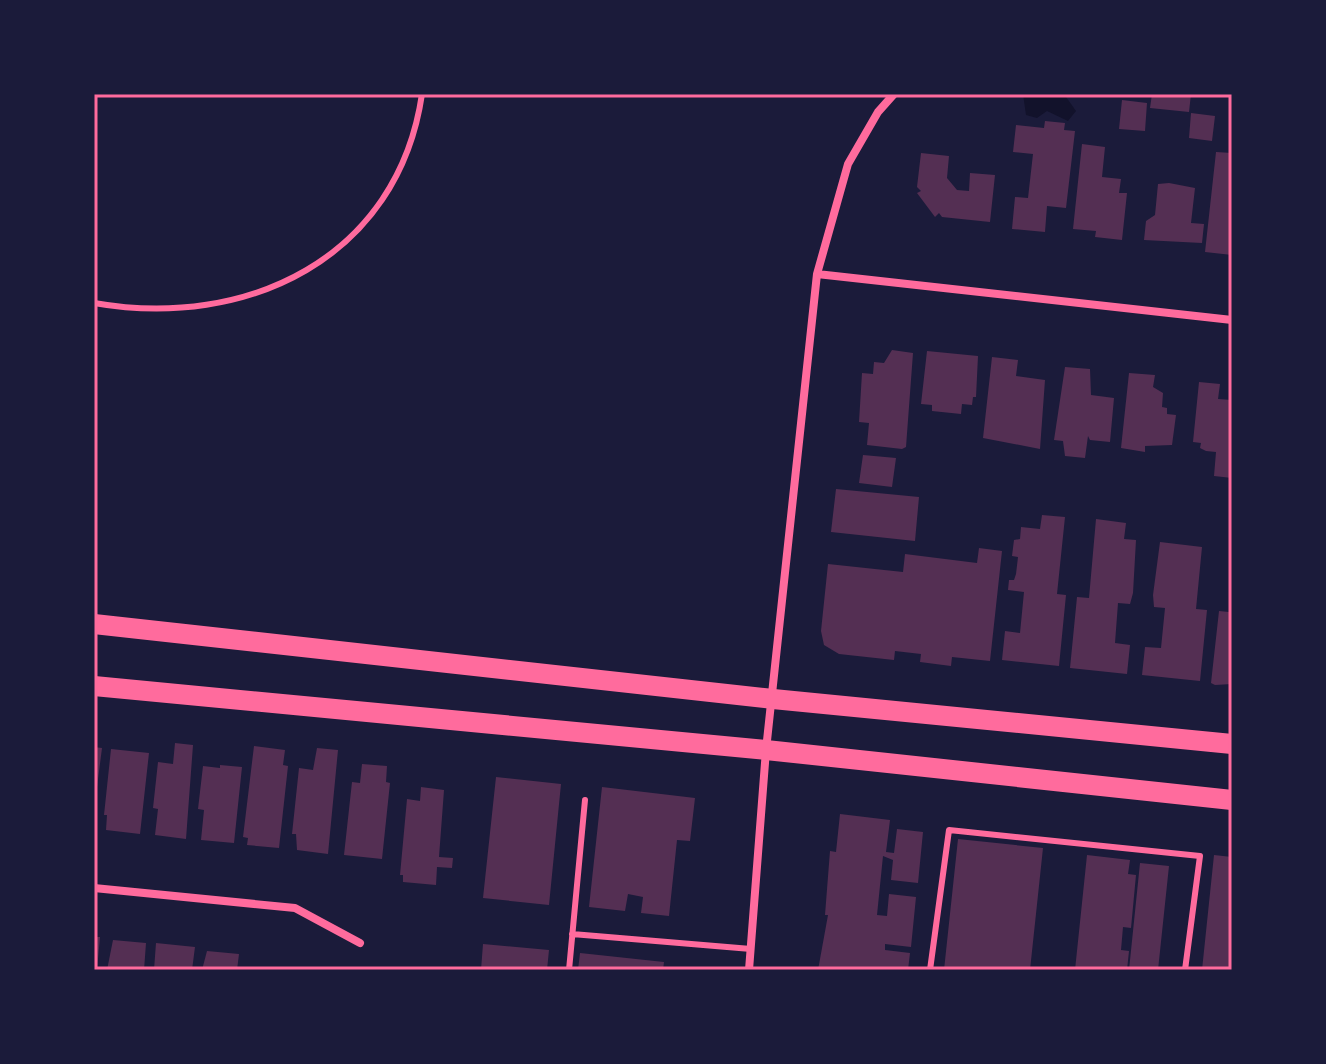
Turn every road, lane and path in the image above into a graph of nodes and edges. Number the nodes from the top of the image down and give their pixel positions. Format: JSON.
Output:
{"nodes":[{"id":1,"x":422,"y":94,"type":"edge"},
{"id":2,"x":894,"y":94,"type":"edge"},
{"id":3,"x":817,"y":274,"type":"junction"},
{"id":4,"x":94,"y":303,"type":"edge"},
{"id":5,"x":1232,"y":320,"type":"edge"},
{"id":6,"x":94,"y":624,"type":"edge"},
{"id":7,"x":94,"y":686,"type":"edge"},
{"id":8,"x":773,"y":699,"type":"junction"},
{"id":9,"x":1232,"y":744,"type":"edge"},
{"id":10,"x":766,"y":750,"type":"junction"},
{"id":11,"x":585,"y":800,"type":"dead end"},
{"id":12,"x":1232,"y":800,"type":"edge"},
{"id":13,"x":94,"y":888,"type":"edge"},
{"id":14,"x":572,"y":934,"type":"junction"},
{"id":15,"x":360,"y":943,"type":"dead end"},
{"id":16,"x":751,"y":949,"type":"junction"},
{"id":17,"x":569,"y":970,"type":"edge"},
{"id":18,"x":749,"y":970,"type":"edge"},
{"id":19,"x":930,"y":970,"type":"edge"},
{"id":20,"x":1185,"y":970,"type":"edge"}],
"edges":[{"from":1,"to":4,"type":"lane"},
{"from":2,"to":3,"type":"street"},
{"from":3,"to":5,"type":"street"},
{"from":3,"to":8,"type":"street"},
{"from":6,"to":8,"type":"main road"},
{"from":7,"to":10,"type":"main road"},
{"from":8,"to":9,"type":"main road"},
{"from":8,"to":10,"type":"street"},
{"from":10,"to":12,"type":"main road"},
{"from":10,"to":16,"type":"street"},
{"from":11,"to":14,"type":"lane"},
{"from":13,"to":15,"type":"street"},
{"from":14,"to":16,"type":"lane"},
{"from":14,"to":17,"type":"lane"},
{"from":16,"to":18,"type":"street"},
{"from":19,"to":20,"type":"lane"}]}
